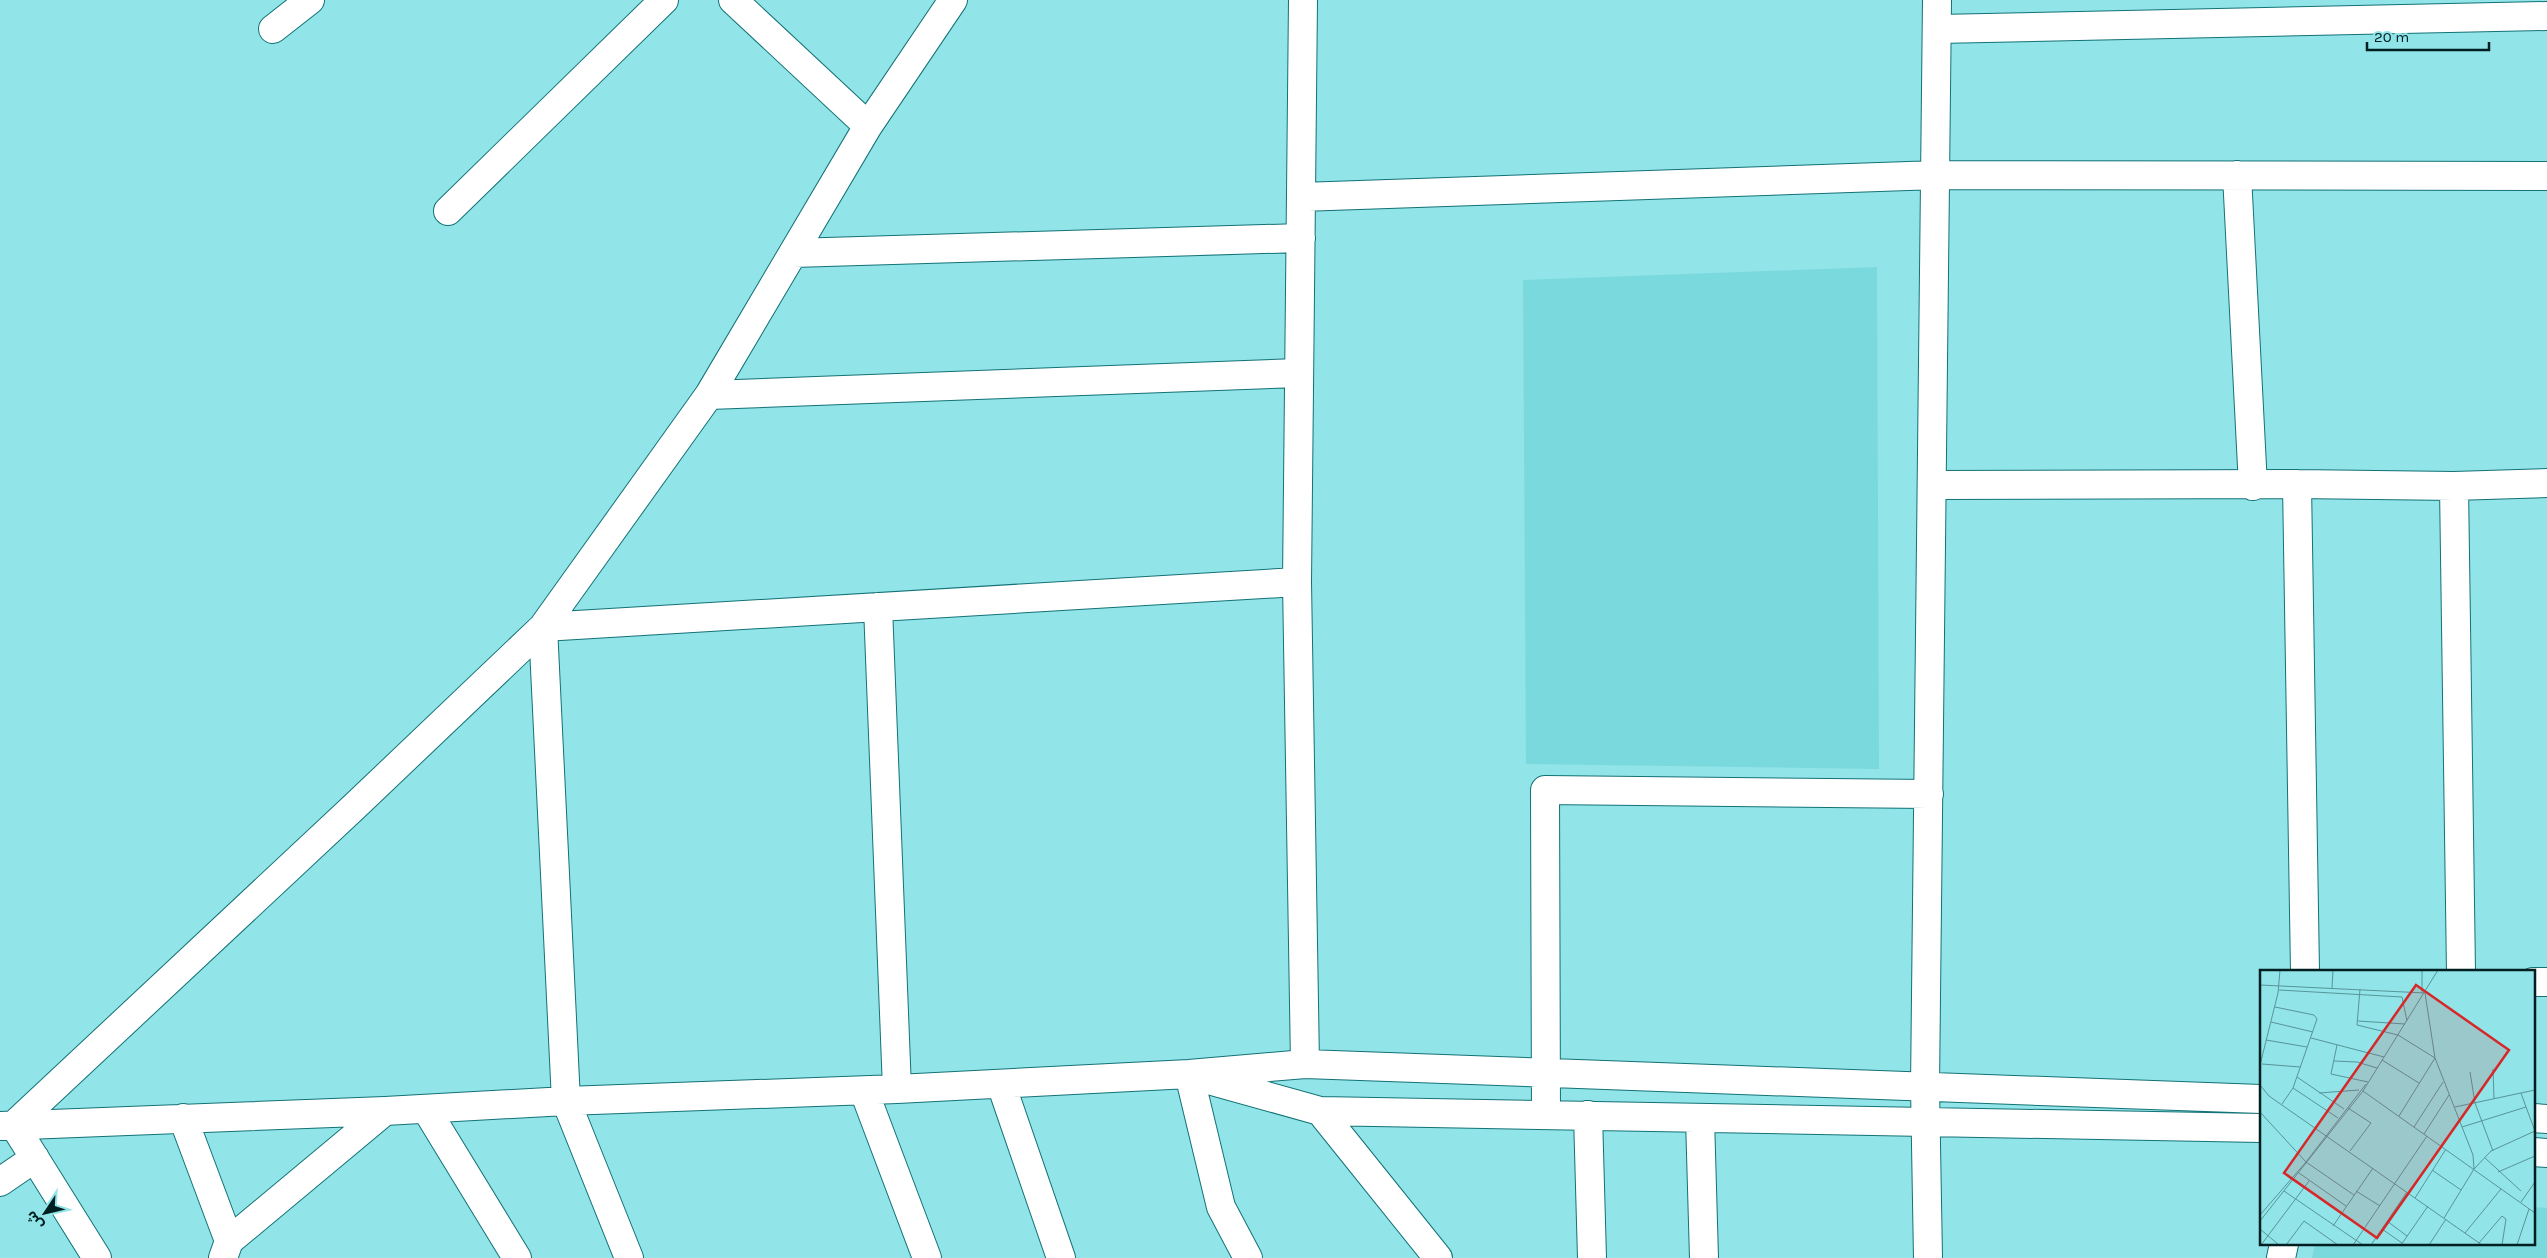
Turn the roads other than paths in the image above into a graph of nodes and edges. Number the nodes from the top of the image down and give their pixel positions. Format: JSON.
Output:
{"nodes":[{"id":1,"x":310,"y":0,"type":"edge"},
{"id":2,"x":664,"y":0,"type":"edge"},
{"id":3,"x":733,"y":0,"type":"edge"},
{"id":4,"x":953,"y":0,"type":"edge"},
{"id":5,"x":1303,"y":0,"type":"edge"},
{"id":6,"x":1937,"y":0,"type":"edge"},
{"id":7,"x":2436,"y":9,"type":"edge"},
{"id":8,"x":2328,"y":10,"type":"edge"},
{"id":9,"x":2547,"y":16,"type":"edge"},
{"id":10,"x":273,"y":29,"type":"dead end"},
{"id":11,"x":1938,"y":29,"type":"junction"},
{"id":12,"x":868,"y":126,"type":"junction"},
{"id":13,"x":1937,"y":174,"type":"junction"},
{"id":14,"x":2237,"y":175,"type":"junction"},
{"id":15,"x":2547,"y":176,"type":"edge"},
{"id":16,"x":1301,"y":197,"type":"junction"},
{"id":17,"x":448,"y":212,"type":"dead end"},
{"id":18,"x":1301,"y":238,"type":"junction"},
{"id":19,"x":793,"y":253,"type":"junction"},
{"id":20,"x":1299,"y":373,"type":"junction"},
{"id":21,"x":709,"y":395,"type":"junction"},
{"id":22,"x":2547,"y":483,"type":"edge"},
{"id":23,"x":2297,"y":484,"type":"junction"},
{"id":24,"x":1933,"y":485,"type":"junction"},
{"id":25,"x":2254,"y":486,"type":"junction"},
{"id":26,"x":2454,"y":486,"type":"junction"},
{"id":27,"x":1297,"y":582,"type":"junction"},
{"id":28,"x":878,"y":607,"type":"junction"},
{"id":29,"x":543,"y":627,"type":"junction"},
{"id":30,"x":1929,"y":794,"type":"junction"},
{"id":31,"x":2305,"y":970,"type":"edge"},
{"id":32,"x":2461,"y":970,"type":"edge"},
{"id":33,"x":2534,"y":982,"type":"edge"},
{"id":34,"x":2547,"y":982,"type":"edge"},
{"id":35,"x":1304,"y":1064,"type":"junction"},
{"id":36,"x":1546,"y":1071,"type":"junction"},
{"id":37,"x":1189,"y":1074,"type":"junction"},
{"id":38,"x":1001,"y":1084,"type":"junction"},
{"id":39,"x":1925,"y":1087,"type":"junction"},
{"id":40,"x":897,"y":1090,"type":"junction"},
{"id":41,"x":864,"y":1091,"type":"junction"},
{"id":42,"x":2260,"y":1099,"type":"edge"},
{"id":43,"x":566,"y":1101,"type":"junction"},
{"id":44,"x":426,"y":1109,"type":"junction"},
{"id":45,"x":384,"y":1111,"type":"junction"},
{"id":46,"x":1320,"y":1111,"type":"junction"},
{"id":47,"x":1546,"y":1115,"type":"junction"},
{"id":48,"x":1588,"y":1115,"type":"junction"},
{"id":49,"x":183,"y":1118,"type":"junction"},
{"id":50,"x":1700,"y":1118,"type":"junction"},
{"id":51,"x":2534,"y":1118,"type":"edge"},
{"id":52,"x":2547,"y":1119,"type":"edge"},
{"id":53,"x":1926,"y":1124,"type":"junction"},
{"id":54,"x":7,"y":1125,"type":"edge"},
{"id":55,"x":2260,"y":1128,"type":"edge"},
{"id":56,"x":2534,"y":1152,"type":"edge"},
{"id":57,"x":2547,"y":1153,"type":"edge"},
{"id":58,"x":34,"y":1158,"type":"junction"},
{"id":59,"x":0,"y":1182,"type":"edge"},
{"id":60,"x":226,"y":1250,"type":"edge"},
{"id":61,"x":97,"y":1258,"type":"edge"},
{"id":62,"x":517,"y":1258,"type":"edge"},
{"id":63,"x":630,"y":1258,"type":"edge"},
{"id":64,"x":926,"y":1258,"type":"edge"},
{"id":65,"x":1061,"y":1258,"type":"edge"},
{"id":66,"x":1248,"y":1258,"type":"edge"},
{"id":67,"x":1438,"y":1258,"type":"edge"},
{"id":68,"x":1592,"y":1258,"type":"edge"},
{"id":69,"x":1704,"y":1258,"type":"edge"},
{"id":70,"x":1928,"y":1258,"type":"edge"}],
"edges":[{"from":1,"to":10,"type":"street"},
{"from":2,"to":17,"type":"street"},
{"from":3,"to":12,"type":"street"},
{"from":4,"to":12,"type":"street"},
{"from":5,"to":16,"type":"street"},
{"from":6,"to":11,"type":"street"},
{"from":7,"to":8,"type":"street"},
{"from":7,"to":9,"type":"street"},
{"from":8,"to":11,"type":"street"},
{"from":11,"to":13,"type":"street"},
{"from":12,"to":19,"type":"street"},
{"from":13,"to":14,"type":"street"},
{"from":13,"to":16,"type":"street"},
{"from":13,"to":24,"type":"street"},
{"from":14,"to":15,"type":"street"},
{"from":14,"to":25,"type":"street"},
{"from":16,"to":18,"type":"street"},
{"from":18,"to":19,"type":"street"},
{"from":18,"to":20,"type":"street"},
{"from":19,"to":21,"type":"street"},
{"from":20,"to":21,"type":"street"},
{"from":20,"to":27,"type":"street"},
{"from":21,"to":29,"type":"street"},
{"from":22,"to":26,"type":"street"},
{"from":23,"to":25,"type":"street"},
{"from":23,"to":26,"type":"street"},
{"from":23,"to":31,"type":"street"},
{"from":24,"to":25,"type":"street"},
{"from":24,"to":30,"type":"street"},
{"from":26,"to":32,"type":"street"},
{"from":27,"to":28,"type":"street"},
{"from":27,"to":35,"type":"street"},
{"from":28,"to":29,"type":"street"},
{"from":28,"to":40,"type":"street"},
{"from":29,"to":43,"type":"street"},
{"from":29,"to":54,"type":"street"},
{"from":30,"to":36,"type":"street"},
{"from":30,"to":39,"type":"street"},
{"from":33,"to":34,"type":"street"},
{"from":35,"to":36,"type":"street"},
{"from":35,"to":37,"type":"street"},
{"from":36,"to":39,"type":"street"},
{"from":36,"to":47,"type":"street"},
{"from":37,"to":38,"type":"street"},
{"from":37,"to":46,"type":"street"},
{"from":37,"to":66,"type":"street"},
{"from":38,"to":40,"type":"street"},
{"from":38,"to":65,"type":"street"},
{"from":39,"to":42,"type":"street"},
{"from":39,"to":53,"type":"street"},
{"from":40,"to":41,"type":"street"},
{"from":41,"to":43,"type":"street"},
{"from":41,"to":64,"type":"street"},
{"from":43,"to":44,"type":"street"},
{"from":43,"to":63,"type":"street"},
{"from":44,"to":45,"type":"street"},
{"from":44,"to":62,"type":"street"},
{"from":45,"to":49,"type":"street"},
{"from":45,"to":60,"type":"street"},
{"from":46,"to":47,"type":"street"},
{"from":46,"to":67,"type":"street"},
{"from":47,"to":48,"type":"street"},
{"from":48,"to":50,"type":"street"},
{"from":48,"to":68,"type":"street"},
{"from":49,"to":54,"type":"street"},
{"from":49,"to":60,"type":"street"},
{"from":50,"to":53,"type":"street"},
{"from":50,"to":69,"type":"street"},
{"from":51,"to":52,"type":"street"},
{"from":53,"to":55,"type":"street"},
{"from":53,"to":70,"type":"street"},
{"from":54,"to":58,"type":"street"},
{"from":56,"to":57,"type":"street"},
{"from":58,"to":59,"type":"street"},
{"from":58,"to":61,"type":"street"}]}
